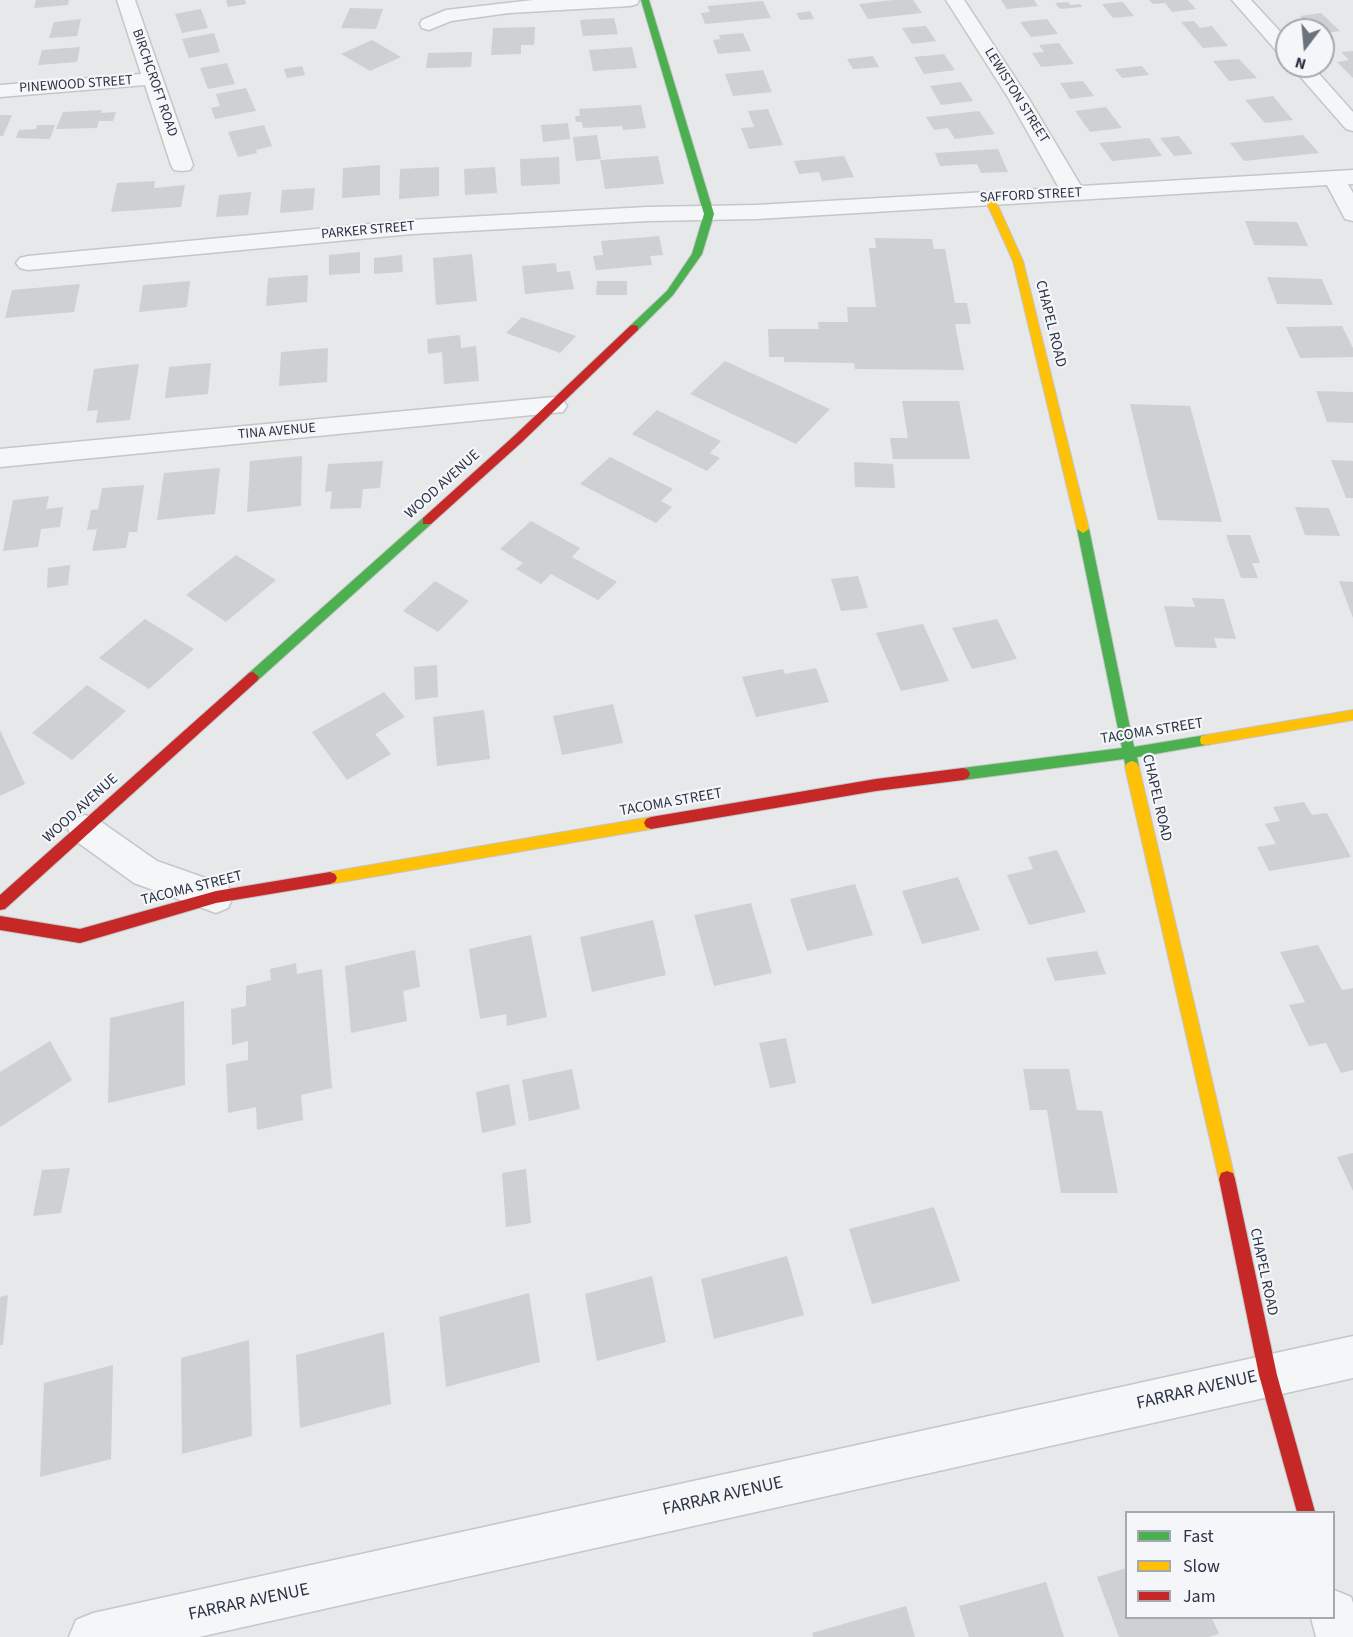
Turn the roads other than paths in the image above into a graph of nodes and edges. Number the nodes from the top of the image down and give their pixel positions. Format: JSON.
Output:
{"nodes":[{"id":1,"x":126,"y":0,"type":"edge"},
{"id":2,"x":630,"y":0,"type":"edge"},
{"id":3,"x":645,"y":0,"type":"edge"},
{"id":4,"x":955,"y":0,"type":"edge"},
{"id":5,"x":1241,"y":0,"type":"edge"},
{"id":6,"x":429,"y":24,"type":"dead end"},
{"id":7,"x":1275,"y":38,"type":"edge"},
{"id":8,"x":1312,"y":78,"type":"edge"},
{"id":9,"x":151,"y":79,"type":"junction"},
{"id":10,"x":0,"y":90,"type":"edge"},
{"id":11,"x":1353,"y":125,"type":"edge"},
{"id":12,"x":182,"y":165,"type":"dead end"},
{"id":13,"x":1344,"y":178,"type":"edge"},
{"id":14,"x":1074,"y":194,"type":"junction"},
{"id":15,"x":989,"y":197,"type":"junction"},
{"id":16,"x":709,"y":214,"type":"junction"},
{"id":17,"x":1353,"y":214,"type":"edge"},
{"id":18,"x":28,"y":262,"type":"dead end"},
{"id":19,"x":554,"y":406,"type":"junction"},
{"id":20,"x":0,"y":458,"type":"edge"},
{"id":21,"x":1353,"y":715,"type":"edge"},
{"id":22,"x":1129,"y":753,"type":"junction"},
{"id":23,"x":85,"y":829,"type":"junction"},
{"id":24,"x":216,"y":897,"type":"junction"},
{"id":25,"x":0,"y":904,"type":"edge"},
{"id":26,"x":0,"y":923,"type":"edge"},
{"id":27,"x":1353,"y":1357,"type":"edge"},
{"id":28,"x":1268,"y":1376,"type":"junction"},
{"id":29,"x":1306,"y":1511,"type":"edge"},
{"id":30,"x":1335,"y":1618,"type":"edge"},
{"id":31,"x":93,"y":1637,"type":"edge"},
{"id":32,"x":1340,"y":1637,"type":"edge"}],
"edges":[{"from":1,"to":9,"type":"street","name":"BIRCHCROFT ROAD"},
{"from":2,"to":6,"type":"street"},
{"from":3,"to":16,"type":"street"},
{"from":4,"to":14,"type":"street","name":"LEWISTON STREET"},
{"from":5,"to":7,"type":"street"},
{"from":8,"to":11,"type":"street"},
{"from":9,"to":10,"type":"street","name":"PINEWOOD STREET"},
{"from":9,"to":12,"type":"street","name":"BIRCHCROFT ROAD"},
{"from":13,"to":14,"type":"street","name":"SAFFORD STREET"},
{"from":13,"to":17,"type":"street"},
{"from":14,"to":15,"type":"street","name":"SAFFORD STREET"},
{"from":15,"to":16,"type":"street","name":"SAFFORD STREET"},
{"from":15,"to":22,"type":"street","name":"CHAPEL ROAD"},
{"from":16,"to":18,"type":"street","name":"PARKER STREET"},
{"from":16,"to":19,"type":"street","name":"WOOD AVENUE"},
{"from":19,"to":20,"type":"street","name":"TINA AVENUE"},
{"from":19,"to":23,"type":"street","name":"WOOD AVENUE"},
{"from":21,"to":22,"type":"street","name":"TACOMA STREET"},
{"from":22,"to":24,"type":"street","name":"TACOMA STREET"},
{"from":22,"to":28,"type":"street","name":"CHAPEL ROAD"},
{"from":23,"to":24,"type":"street"},
{"from":23,"to":25,"type":"street","name":"WOOD AVENUE"},
{"from":24,"to":26,"type":"street","name":"TACOMA STREET"},
{"from":27,"to":28,"type":"street","name":"FARRAR AVENUE"},
{"from":28,"to":29,"type":"street","name":"CHAPEL ROAD"},
{"from":28,"to":31,"type":"street","name":"FARRAR AVENUE"},
{"from":30,"to":32,"type":"street"}]}
